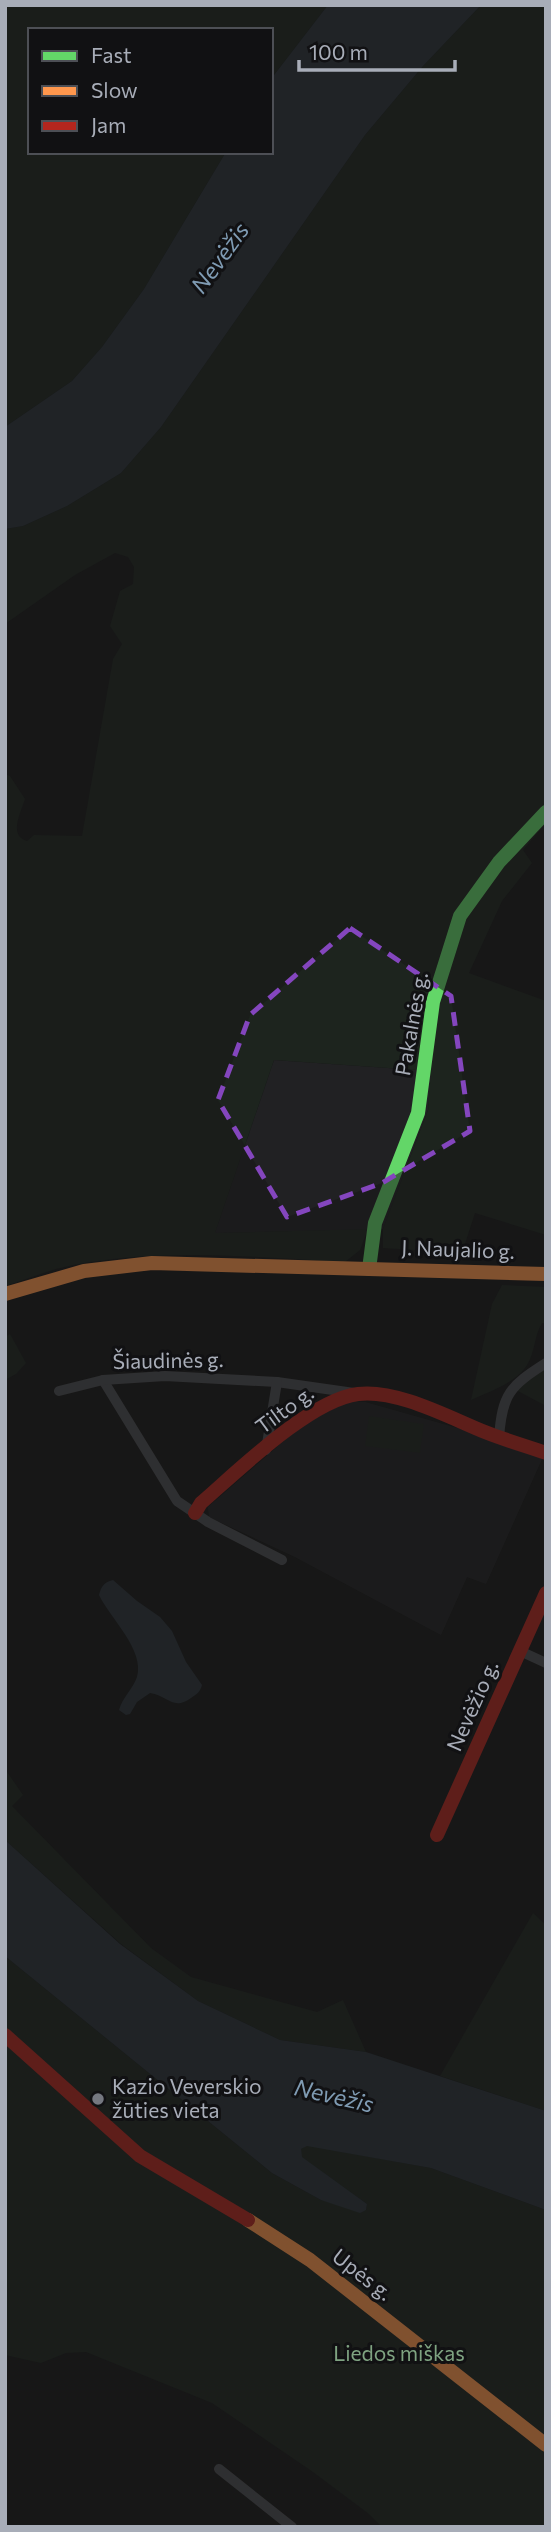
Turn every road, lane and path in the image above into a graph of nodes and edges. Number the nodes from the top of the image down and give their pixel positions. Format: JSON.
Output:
{"nodes":[{"id":1,"x":546,"y":812,"type":"edge"},
{"id":2,"x":369,"y":1269,"type":"junction"},
{"id":3,"x":546,"y":1274,"type":"edge"},
{"id":4,"x":5,"y":1294,"type":"edge"},
{"id":5,"x":546,"y":1363,"type":"edge"},
{"id":6,"x":103,"y":1380,"type":"junction"},
{"id":7,"x":278,"y":1381,"type":"junction"},
{"id":8,"x":59,"y":1391,"type":"dead end"},
{"id":9,"x":357,"y":1394,"type":"junction"},
{"id":10,"x":499,"y":1438,"type":"junction"},
{"id":11,"x":266,"y":1450,"type":"junction"},
{"id":12,"x":546,"y":1453,"type":"edge"},
{"id":13,"x":195,"y":1513,"type":"junction"},
{"id":14,"x":282,"y":1560,"type":"dead end"},
{"id":15,"x":546,"y":1593,"type":"edge"},
{"id":16,"x":520,"y":1651,"type":"junction"},
{"id":17,"x":546,"y":1662,"type":"edge"},
{"id":18,"x":437,"y":1835,"type":"dead end"},
{"id":19,"x":5,"y":2035,"type":"edge"},
{"id":20,"x":546,"y":2445,"type":"edge"},
{"id":21,"x":219,"y":2469,"type":"dead end"},
{"id":22,"x":292,"y":2527,"type":"edge"}],
"edges":[{"from":1,"to":2,"type":"main road","name":"Pakalnės g."},
{"from":2,"to":3,"type":"main road","name":"J. Naujalio g."},
{"from":2,"to":4,"type":"main road","name":"J. Naujalio g."},
{"from":5,"to":10,"type":"street"},
{"from":6,"to":7,"type":"street","name":"Šiaudinės g."},
{"from":6,"to":8,"type":"street","name":"Šiaudinės g."},
{"from":6,"to":13,"type":"street"},
{"from":7,"to":9,"type":"street","name":"Šiaudinės g."},
{"from":7,"to":11,"type":"street"},
{"from":9,"to":10,"type":"main road","name":"Tilto g."},
{"from":9,"to":11,"type":"main road","name":"Tilto g."},
{"from":10,"to":12,"type":"main road","name":"Tilto g."},
{"from":11,"to":13,"type":"main road","name":"Tilto g."},
{"from":13,"to":14,"type":"street"},
{"from":15,"to":16,"type":"main road","name":"Nevėžio g."},
{"from":16,"to":17,"type":"street"},
{"from":16,"to":18,"type":"main road","name":"Nevėžio g."},
{"from":19,"to":20,"type":"main road","name":"Upės g."},
{"from":21,"to":22,"type":"street"}]}
